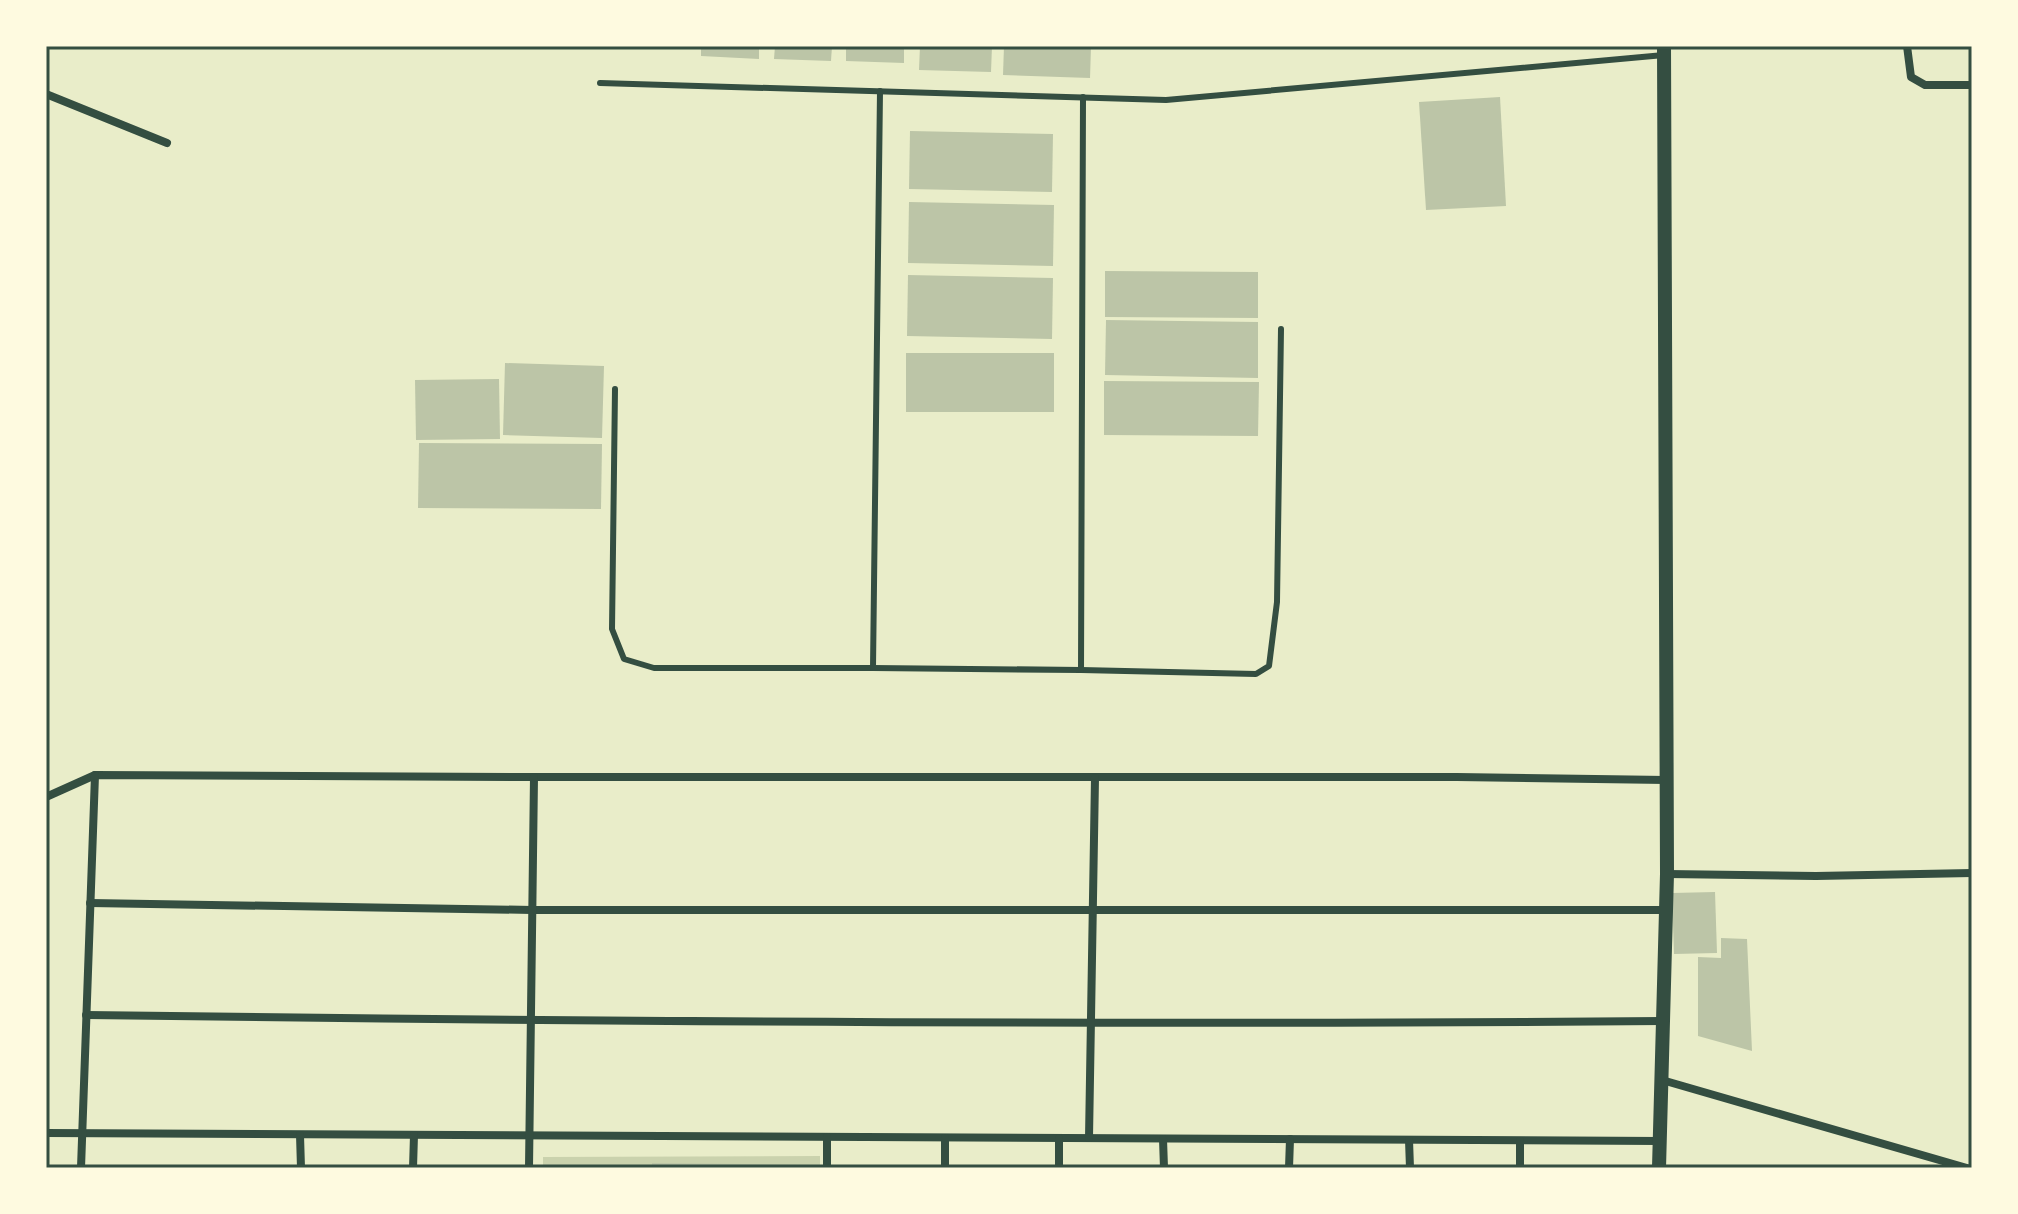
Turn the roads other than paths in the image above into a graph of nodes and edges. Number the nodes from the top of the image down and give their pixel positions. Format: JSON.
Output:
{"nodes":[{"id":1,"x":1907,"y":46,"type":"edge"},
{"id":2,"x":1664,"y":51,"type":"edge"},
{"id":3,"x":600,"y":83,"type":"dead end"},
{"id":4,"x":1972,"y":85,"type":"edge"},
{"id":5,"x":880,"y":91,"type":"junction"},
{"id":6,"x":46,"y":94,"type":"edge"},
{"id":7,"x":1083,"y":97,"type":"junction"},
{"id":8,"x":167,"y":143,"type":"dead end"},
{"id":9,"x":1281,"y":329,"type":"dead end"},
{"id":10,"x":615,"y":389,"type":"dead end"},
{"id":11,"x":873,"y":668,"type":"junction"},
{"id":12,"x":1081,"y":670,"type":"junction"},
{"id":13,"x":95,"y":775,"type":"junction"},
{"id":14,"x":534,"y":777,"type":"junction"},
{"id":15,"x":1095,"y":778,"type":"junction"},
{"id":16,"x":1666,"y":780,"type":"junction"},
{"id":17,"x":46,"y":797,"type":"edge"},
{"id":18,"x":1972,"y":873,"type":"edge"},
{"id":19,"x":1667,"y":874,"type":"junction"},
{"id":20,"x":90,"y":903,"type":"junction"},
{"id":21,"x":532,"y":910,"type":"junction"},
{"id":22,"x":1666,"y":910,"type":"junction"},
{"id":23,"x":1093,"y":911,"type":"junction"},
{"id":24,"x":86,"y":1015,"type":"junction"},
{"id":25,"x":530,"y":1021,"type":"junction"},
{"id":26,"x":1663,"y":1021,"type":"junction"},
{"id":27,"x":1091,"y":1022,"type":"junction"},
{"id":28,"x":1662,"y":1080,"type":"junction"},
{"id":29,"x":46,"y":1133,"type":"edge"},
{"id":30,"x":82,"y":1134,"type":"junction"},
{"id":31,"x":300,"y":1135,"type":"junction"},
{"id":32,"x":414,"y":1135,"type":"junction"},
{"id":33,"x":528,"y":1136,"type":"junction"},
{"id":34,"x":827,"y":1137,"type":"junction"},
{"id":35,"x":945,"y":1138,"type":"junction"},
{"id":36,"x":1089,"y":1138,"type":"junction"},
{"id":37,"x":1059,"y":1139,"type":"junction"},
{"id":38,"x":1163,"y":1139,"type":"junction"},
{"id":39,"x":1290,"y":1139,"type":"junction"},
{"id":40,"x":1409,"y":1140,"type":"junction"},
{"id":41,"x":1520,"y":1141,"type":"junction"},
{"id":42,"x":1660,"y":1141,"type":"junction"},
{"id":43,"x":81,"y":1168,"type":"edge"},
{"id":44,"x":301,"y":1168,"type":"edge"},
{"id":45,"x":413,"y":1168,"type":"edge"},
{"id":46,"x":529,"y":1168,"type":"edge"},
{"id":47,"x":827,"y":1168,"type":"edge"},
{"id":48,"x":945,"y":1168,"type":"edge"},
{"id":49,"x":1059,"y":1168,"type":"edge"},
{"id":50,"x":1164,"y":1168,"type":"edge"},
{"id":51,"x":1289,"y":1168,"type":"edge"},
{"id":52,"x":1410,"y":1168,"type":"edge"},
{"id":53,"x":1520,"y":1168,"type":"edge"},
{"id":54,"x":1659,"y":1168,"type":"edge"},
{"id":55,"x":1967,"y":1168,"type":"edge"}],
"edges":[{"from":1,"to":4,"type":"street"},
{"from":2,"to":7,"type":"lane"},
{"from":2,"to":16,"type":"street"},
{"from":3,"to":5,"type":"lane"},
{"from":5,"to":7,"type":"lane"},
{"from":5,"to":11,"type":"lane"},
{"from":6,"to":8,"type":"street"},
{"from":7,"to":12,"type":"lane"},
{"from":9,"to":12,"type":"lane"},
{"from":10,"to":11,"type":"lane"},
{"from":11,"to":12,"type":"lane"},
{"from":13,"to":14,"type":"street"},
{"from":13,"to":17,"type":"street"},
{"from":13,"to":20,"type":"street"},
{"from":14,"to":15,"type":"street"},
{"from":14,"to":21,"type":"street"},
{"from":15,"to":16,"type":"street"},
{"from":15,"to":23,"type":"street"},
{"from":16,"to":19,"type":"street"},
{"from":18,"to":19,"type":"street"},
{"from":19,"to":22,"type":"street"},
{"from":20,"to":21,"type":"street"},
{"from":20,"to":24,"type":"street"},
{"from":21,"to":23,"type":"street"},
{"from":21,"to":25,"type":"street"},
{"from":22,"to":23,"type":"street"},
{"from":22,"to":26,"type":"street"},
{"from":23,"to":27,"type":"street"},
{"from":24,"to":25,"type":"street"},
{"from":24,"to":30,"type":"street"},
{"from":25,"to":27,"type":"street"},
{"from":25,"to":33,"type":"street"},
{"from":26,"to":27,"type":"street"},
{"from":26,"to":28,"type":"street"},
{"from":27,"to":36,"type":"street"},
{"from":28,"to":42,"type":"street"},
{"from":28,"to":55,"type":"street"},
{"from":29,"to":30,"type":"street"},
{"from":30,"to":31,"type":"street"},
{"from":30,"to":43,"type":"street"},
{"from":31,"to":32,"type":"street"},
{"from":31,"to":44,"type":"street"},
{"from":32,"to":33,"type":"street"},
{"from":32,"to":45,"type":"street"},
{"from":33,"to":34,"type":"street"},
{"from":33,"to":46,"type":"street"},
{"from":34,"to":35,"type":"street"},
{"from":34,"to":47,"type":"street"},
{"from":35,"to":37,"type":"street"},
{"from":35,"to":48,"type":"street"},
{"from":36,"to":37,"type":"street"},
{"from":36,"to":38,"type":"street"},
{"from":37,"to":49,"type":"street"},
{"from":38,"to":39,"type":"street"},
{"from":38,"to":50,"type":"street"},
{"from":39,"to":40,"type":"street"},
{"from":39,"to":51,"type":"street"},
{"from":40,"to":41,"type":"street"},
{"from":40,"to":52,"type":"street"},
{"from":41,"to":42,"type":"street"},
{"from":41,"to":53,"type":"street"},
{"from":42,"to":54,"type":"street"}]}
